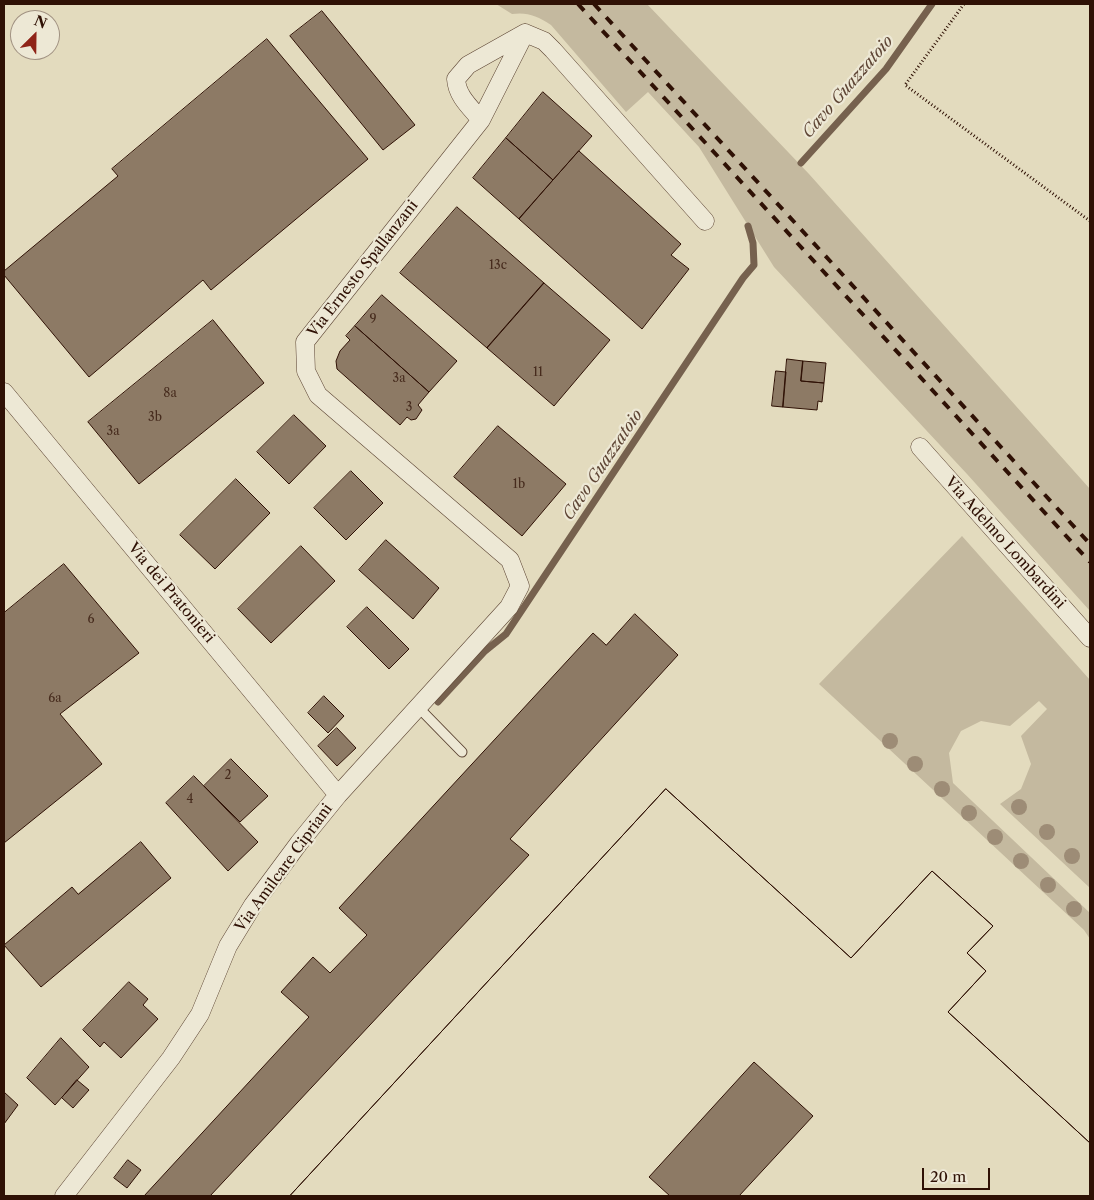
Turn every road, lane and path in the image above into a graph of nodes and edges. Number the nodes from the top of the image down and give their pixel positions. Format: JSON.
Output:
{"nodes":[{"id":1,"x":964,"y":4,"type":"edge"},
{"id":2,"x":525,"y":33,"type":"junction"},
{"id":3,"x":481,"y":120,"type":"junction"},
{"id":4,"x":705,"y":221,"type":"dead end"},
{"id":5,"x":1090,"y":221,"type":"edge"},
{"id":6,"x":4,"y":392,"type":"edge"},
{"id":7,"x":920,"y":447,"type":"dead end"},
{"id":8,"x":520,"y":586,"type":"joint"},
{"id":9,"x":1090,"y":638,"type":"edge"},
{"id":10,"x":418,"y":707,"type":"junction"},
{"id":11,"x":462,"y":752,"type":"dead end"},
{"id":12,"x":338,"y":795,"type":"junction"},
{"id":13,"x":64,"y":1196,"type":"edge"}],
"edges":[{"from":1,"to":5,"type":"path"},
{"from":2,"to":3,"type":"street","name":"Via Ernesto Spallanzani"},
{"from":2,"to":3,"type":"street"},
{"from":2,"to":4,"type":"street"},
{"from":3,"to":8,"type":"street","name":"Via Ernesto Spallanzani"},
{"from":6,"to":12,"type":"street","name":"Via dei Pratonieri"},
{"from":7,"to":9,"type":"street","name":"Via Adelmo Lombardini"},
{"from":8,"to":10,"type":"street","name":"Via Amilcare Cipriani"},
{"from":10,"to":11,"type":"lane"},
{"from":10,"to":12,"type":"street","name":"Via Amilcare Cipriani"},
{"from":12,"to":13,"type":"street","name":"Via Amilcare Cipriani"}]}
